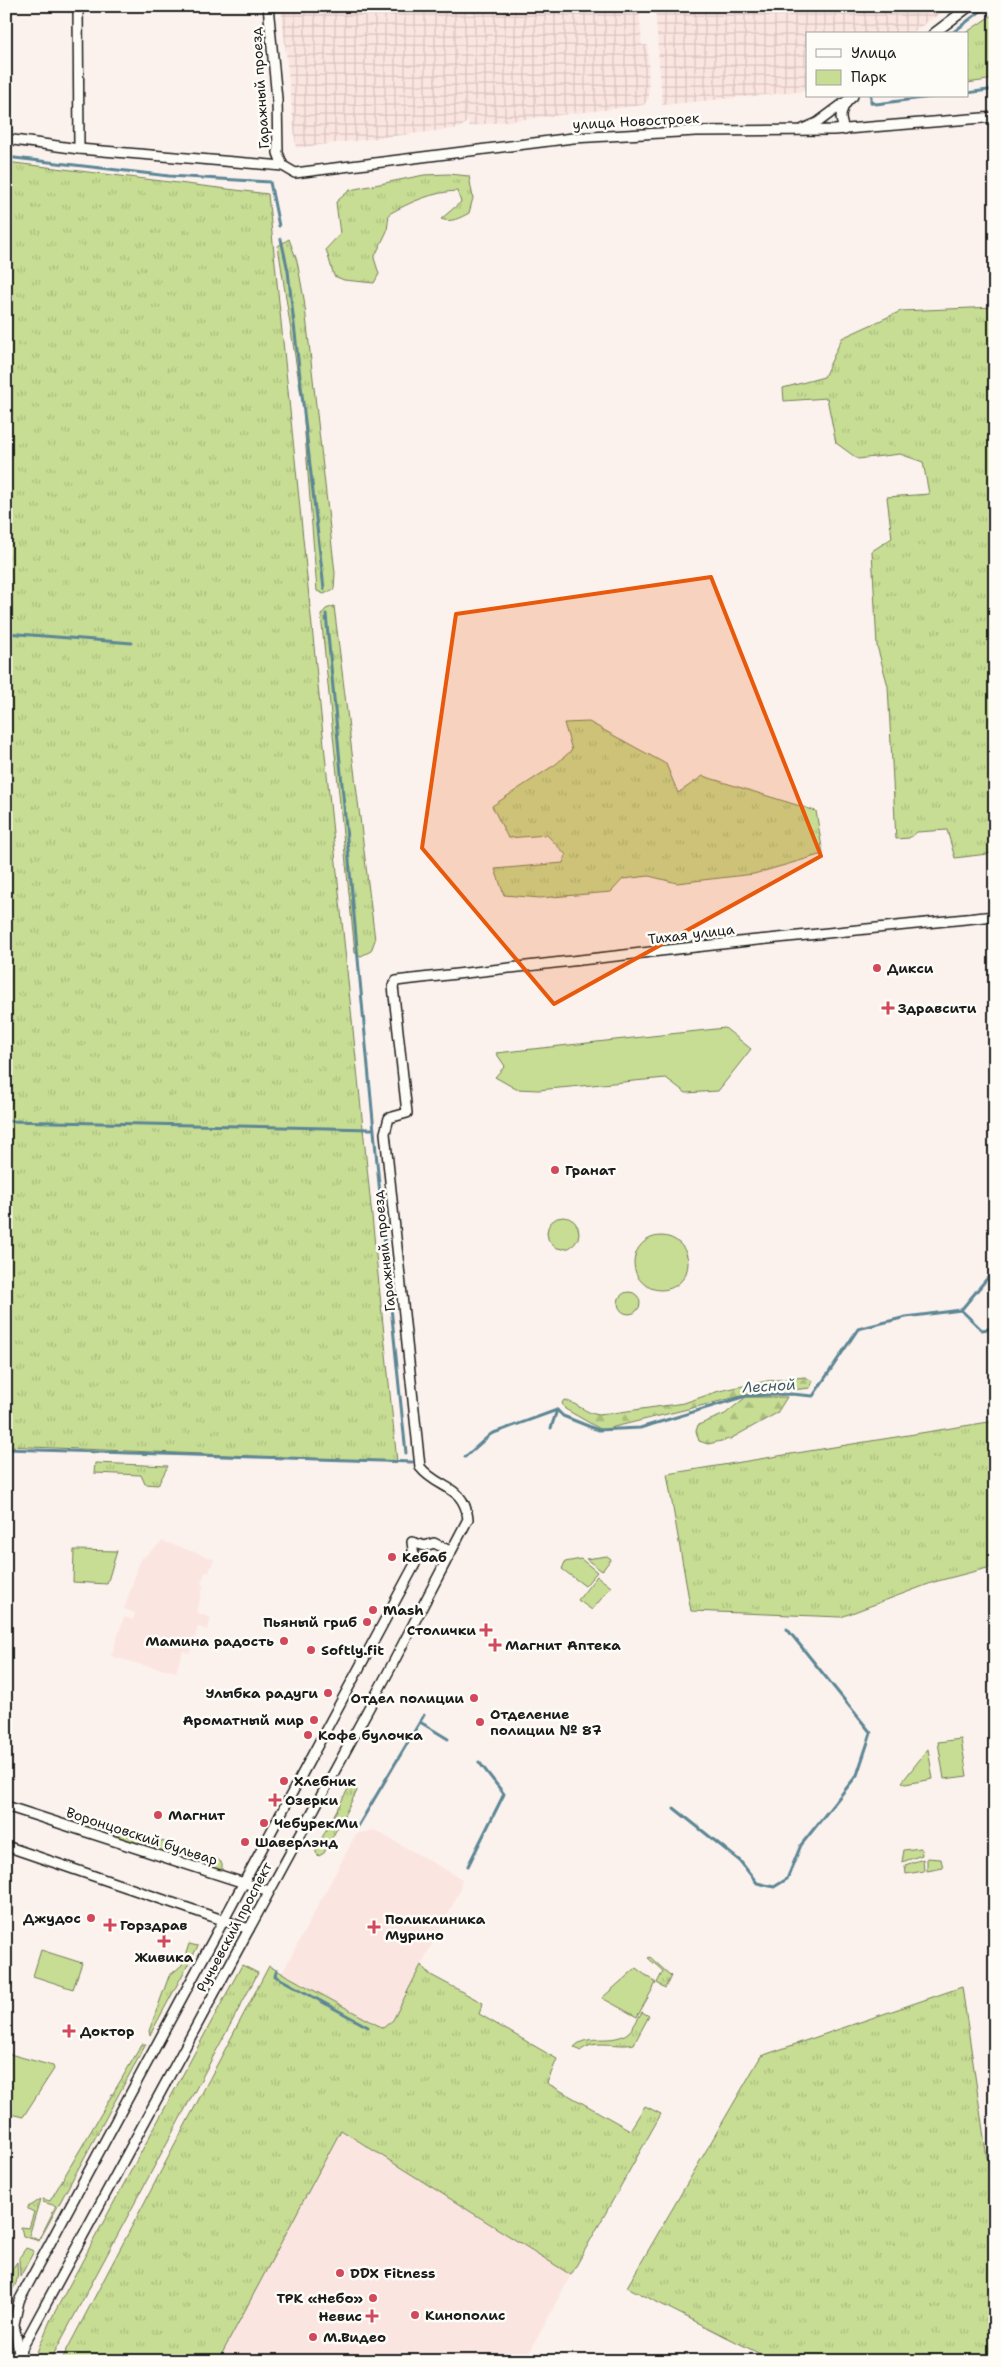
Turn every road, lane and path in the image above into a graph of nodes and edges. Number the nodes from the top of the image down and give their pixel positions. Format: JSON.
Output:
{"nodes":[{"id":1,"x":78,"y":6,"type":"edge"},
{"id":2,"x":268,"y":6,"type":"edge"},
{"id":3,"x":970,"y":6,"type":"edge"},
{"id":4,"x":936,"y":32,"type":"edge"},
{"id":5,"x":851,"y":98,"type":"edge"},
{"id":6,"x":995,"y":116,"type":"edge"},
{"id":7,"x":845,"y":130,"type":"junction"},
{"id":8,"x":799,"y":131,"type":"junction"},
{"id":9,"x":6,"y":139,"type":"edge"},
{"id":10,"x":79,"y":149,"type":"junction"},
{"id":11,"x":283,"y":166,"type":"junction"},
{"id":12,"x":995,"y":916,"type":"edge"},
{"id":13,"x":393,"y":986,"type":"joint"},
{"id":14,"x":466,"y":1504,"type":"joint"},
{"id":15,"x":450,"y":1551,"type":"junction"},
{"id":16,"x":6,"y":1806,"type":"edge"},
{"id":17,"x":6,"y":1846,"type":"edge"},
{"id":18,"x":244,"y":1883,"type":"junction"},
{"id":19,"x":269,"y":1891,"type":"junction"},
{"id":20,"x":225,"y":1920,"type":"junction"},
{"id":21,"x":249,"y":1928,"type":"junction"},
{"id":22,"x":17,"y":2357,"type":"edge"}],
"edges":[{"from":1,"to":10,"type":"street"},
{"from":2,"to":11,"type":"street","name":"Гаражный проезд"},
{"from":3,"to":4,"type":"street"},
{"from":5,"to":7,"type":"street"},
{"from":5,"to":8,"type":"street"},
{"from":6,"to":7,"type":"street","name":"улица Новостроек"},
{"from":7,"to":8,"type":"street","name":"улица Новостроек"},
{"from":8,"to":11,"type":"street","name":"улица Новостроек"},
{"from":9,"to":10,"type":"street","name":"улица Новостроек"},
{"from":10,"to":11,"type":"street","name":"улица Новостроек"},
{"from":12,"to":13,"type":"street","name":"Тихая улица"},
{"from":13,"to":14,"type":"street","name":"Гаражный проезд"},
{"from":14,"to":15,"type":"street","name":"Ручьевский проспект"},
{"from":15,"to":18,"type":"street"},
{"from":15,"to":19,"type":"street","name":"Ручьевский проспект"},
{"from":16,"to":18,"type":"street","name":"Воронцовский бульвар"},
{"from":17,"to":20,"type":"street"},
{"from":18,"to":19,"type":"street","name":"Воронцовский бульвар"},
{"from":18,"to":20,"type":"street"},
{"from":19,"to":21,"type":"street","name":"Ручьевский проспект"},
{"from":20,"to":21,"type":"street"},
{"from":20,"to":22,"type":"street"},
{"from":21,"to":22,"type":"street","name":"Ручьевский проспект"}]}
